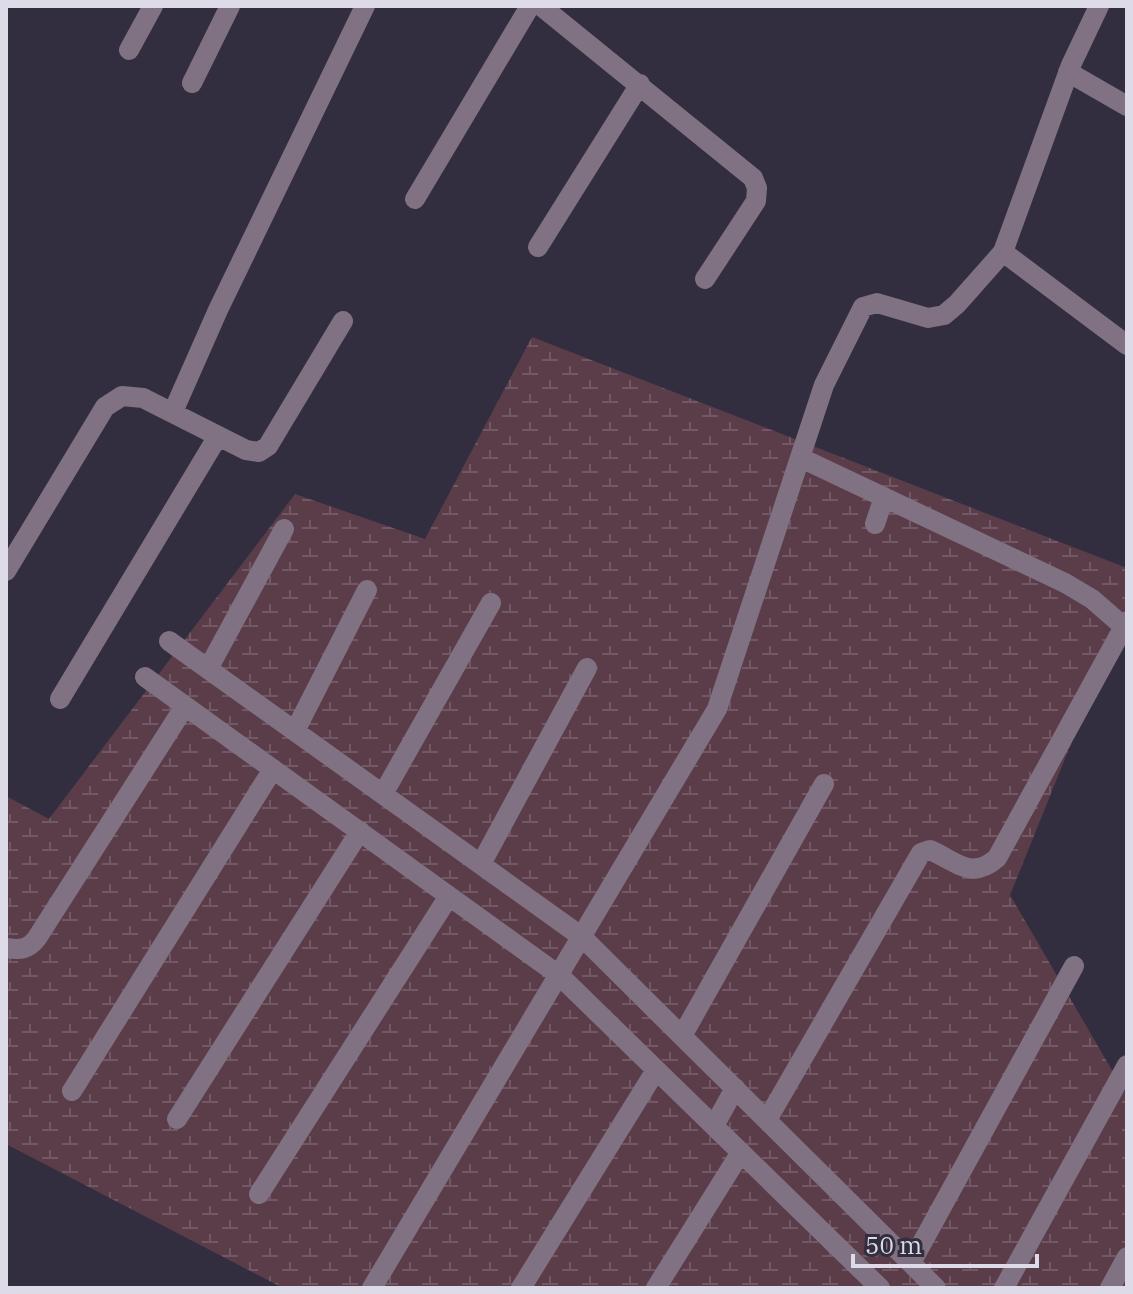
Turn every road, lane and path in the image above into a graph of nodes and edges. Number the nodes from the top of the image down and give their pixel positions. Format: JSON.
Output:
{"nodes":[{"id":1,"x":153,"y":6,"type":"edge"},
{"id":2,"x":230,"y":6,"type":"edge"},
{"id":3,"x":365,"y":6,"type":"edge"},
{"id":4,"x":530,"y":6,"type":"edge"},
{"id":5,"x":541,"y":6,"type":"edge"},
{"id":6,"x":1099,"y":6,"type":"edge"},
{"id":7,"x":129,"y":50,"type":"dead end"},
{"id":8,"x":1068,"y":72,"type":"junction"},
{"id":9,"x":192,"y":83,"type":"dead end"},
{"id":10,"x":640,"y":84,"type":"junction"},
{"id":11,"x":1127,"y":106,"type":"edge"},
{"id":12,"x":415,"y":199,"type":"dead end"},
{"id":13,"x":538,"y":247,"type":"dead end"},
{"id":14,"x":1003,"y":252,"type":"junction"},
{"id":15,"x":705,"y":279,"type":"dead end"},
{"id":16,"x":343,"y":321,"type":"dead end"},
{"id":17,"x":1127,"y":345,"type":"edge"},
{"id":18,"x":173,"y":412,"type":"junction"},
{"id":19,"x":218,"y":436,"type":"junction"},
{"id":20,"x":801,"y":458,"type":"junction"},
{"id":21,"x":884,"y":497,"type":"junction"},
{"id":22,"x":875,"y":524,"type":"dead end"},
{"id":23,"x":284,"y":529,"type":"dead end"},
{"id":24,"x":6,"y":571,"type":"edge"},
{"id":25,"x":367,"y":590,"type":"dead end"},
{"id":26,"x":491,"y":603,"type":"dead end"},
{"id":27,"x":1125,"y":624,"type":"edge"},
{"id":28,"x":169,"y":641,"type":"dead end"},
{"id":29,"x":587,"y":668,"type":"dead end"},
{"id":30,"x":208,"y":669,"type":"junction"},
{"id":31,"x":145,"y":677,"type":"dead end"},
{"id":32,"x":60,"y":699,"type":"dead end"},
{"id":33,"x":185,"y":706,"type":"junction"},
{"id":34,"x":295,"y":731,"type":"junction"},
{"id":35,"x":273,"y":769,"type":"junction"},
{"id":36,"x":824,"y":784,"type":"dead end"},
{"id":37,"x":383,"y":794,"type":"junction"},
{"id":38,"x":360,"y":831,"type":"junction"},
{"id":39,"x":481,"y":864,"type":"junction"},
{"id":40,"x":449,"y":896,"type":"junction"},
{"id":41,"x":582,"y":937,"type":"junction"},
{"id":42,"x":6,"y":948,"type":"edge"},
{"id":43,"x":1074,"y":966,"type":"dead end"},
{"id":44,"x":560,"y":976,"type":"junction"},
{"id":45,"x":682,"y":1036,"type":"junction"},
{"id":46,"x":1127,"y":1065,"type":"edge"},
{"id":47,"x":656,"y":1070,"type":"junction"},
{"id":48,"x":735,"y":1088,"type":"junction"},
{"id":49,"x":72,"y":1091,"type":"dead end"},
{"id":50,"x":177,"y":1119,"type":"dead end"},
{"id":51,"x":767,"y":1120,"type":"junction"},
{"id":52,"x":714,"y":1126,"type":"junction"},
{"id":53,"x":741,"y":1152,"type":"junction"},
{"id":54,"x":259,"y":1194,"type":"dead end"},
{"id":55,"x":1127,"y":1257,"type":"edge"},
{"id":56,"x":911,"y":1263,"type":"junction"},
{"id":57,"x":858,"y":1280,"type":"edge"},
{"id":58,"x":664,"y":1285,"type":"edge"},
{"id":59,"x":372,"y":1288,"type":"edge"},
{"id":60,"x":521,"y":1288,"type":"edge"},
{"id":61,"x":880,"y":1288,"type":"edge"},
{"id":62,"x":936,"y":1288,"type":"edge"},
{"id":63,"x":1004,"y":1288,"type":"edge"},
{"id":64,"x":1110,"y":1288,"type":"edge"}],
"edges":[{"from":1,"to":7,"type":"street"},
{"from":2,"to":9,"type":"street"},
{"from":3,"to":18,"type":"street"},
{"from":4,"to":12,"type":"street"},
{"from":5,"to":10,"type":"street"},
{"from":6,"to":8,"type":"street"},
{"from":8,"to":11,"type":"street"},
{"from":8,"to":14,"type":"street"},
{"from":10,"to":13,"type":"street"},
{"from":10,"to":15,"type":"street"},
{"from":14,"to":17,"type":"street"},
{"from":14,"to":20,"type":"street"},
{"from":16,"to":19,"type":"street"},
{"from":18,"to":19,"type":"street"},
{"from":18,"to":24,"type":"street"},
{"from":19,"to":32,"type":"street"},
{"from":20,"to":21,"type":"street"},
{"from":20,"to":41,"type":"street"},
{"from":21,"to":22,"type":"street"},
{"from":21,"to":27,"type":"street"},
{"from":23,"to":30,"type":"street"},
{"from":25,"to":34,"type":"street"},
{"from":26,"to":37,"type":"street"},
{"from":27,"to":51,"type":"street"},
{"from":28,"to":30,"type":"street"},
{"from":29,"to":39,"type":"street"},
{"from":30,"to":34,"type":"street"},
{"from":31,"to":33,"type":"street"},
{"from":33,"to":35,"type":"street"},
{"from":33,"to":42,"type":"street"},
{"from":34,"to":37,"type":"street"},
{"from":35,"to":38,"type":"street"},
{"from":35,"to":49,"type":"street"},
{"from":36,"to":45,"type":"street"},
{"from":37,"to":39,"type":"street"},
{"from":38,"to":40,"type":"street"},
{"from":38,"to":50,"type":"street"},
{"from":39,"to":41,"type":"street"},
{"from":40,"to":44,"type":"street"},
{"from":40,"to":54,"type":"street"},
{"from":41,"to":44,"type":"street"},
{"from":41,"to":45,"type":"street"},
{"from":43,"to":56,"type":"street"},
{"from":44,"to":47,"type":"street"},
{"from":44,"to":59,"type":"street"},
{"from":45,"to":48,"type":"street"},
{"from":46,"to":63,"type":"street"},
{"from":47,"to":52,"type":"street"},
{"from":47,"to":60,"type":"street"},
{"from":48,"to":51,"type":"street"},
{"from":48,"to":52,"type":"street"},
{"from":51,"to":56,"type":"street"},
{"from":52,"to":53,"type":"street"},
{"from":53,"to":57,"type":"street"},
{"from":53,"to":58,"type":"street"},
{"from":55,"to":64,"type":"street"},
{"from":56,"to":62,"type":"street"},
{"from":57,"to":61,"type":"street"}]}
